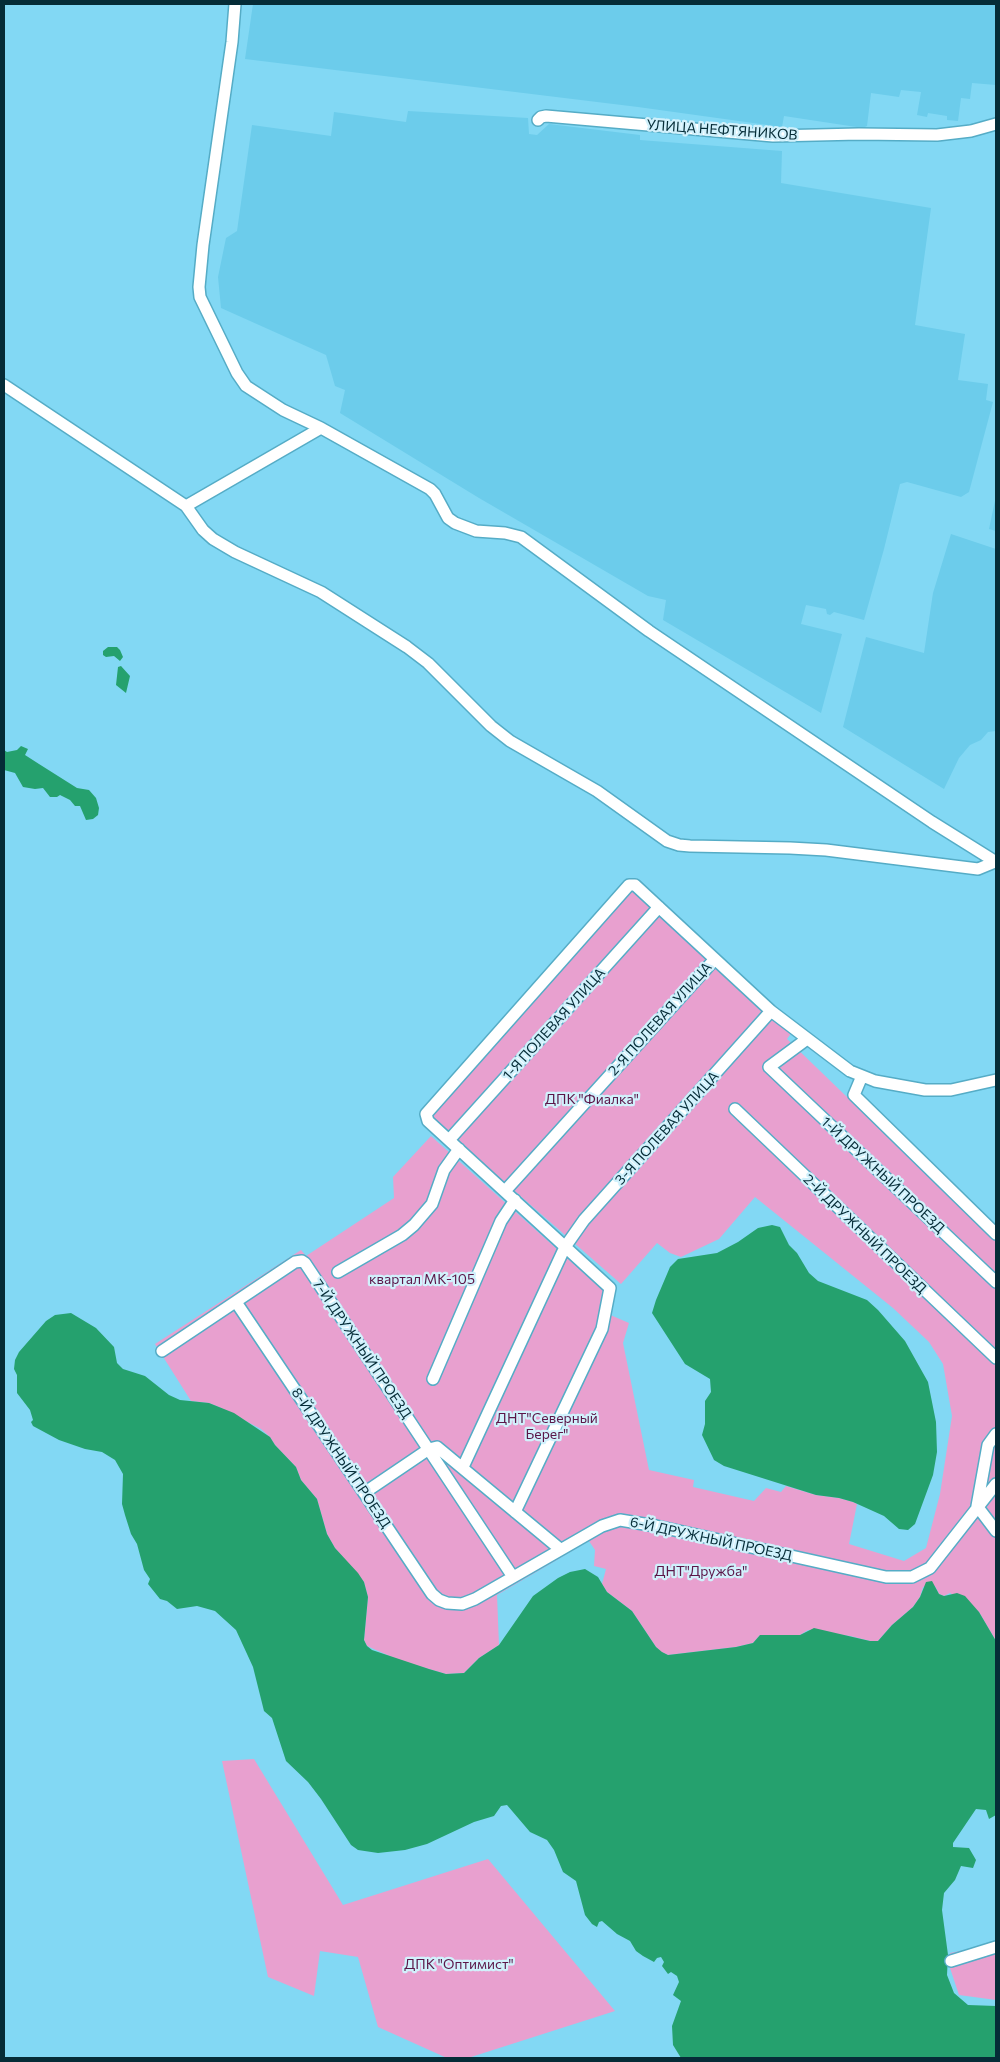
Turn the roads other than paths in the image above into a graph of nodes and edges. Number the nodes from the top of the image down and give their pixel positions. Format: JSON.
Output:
{"nodes":[{"id":1,"x":235,"y":4,"type":"edge"},
{"id":2,"x":538,"y":120,"type":"dead end"},
{"id":3,"x":996,"y":124,"type":"edge"},
{"id":4,"x":4,"y":385,"type":"edge"},
{"id":5,"x":321,"y":428,"type":"junction"},
{"id":6,"x":186,"y":506,"type":"junction"},
{"id":7,"x":996,"y":862,"type":"edge"},
{"id":8,"x":659,"y":908,"type":"junction"},
{"id":9,"x":715,"y":959,"type":"junction"},
{"id":10,"x":771,"y":1011,"type":"junction"},
{"id":11,"x":807,"y":1039,"type":"junction"},
{"id":12,"x":862,"y":1076,"type":"junction"},
{"id":13,"x":996,"y":1080,"type":"edge"},
{"id":14,"x":735,"y":1110,"type":"dead end"},
{"id":15,"x":449,"y":1140,"type":"junction"},
{"id":16,"x":459,"y":1149,"type":"junction"},
{"id":17,"x":505,"y":1191,"type":"junction"},
{"id":18,"x":515,"y":1200,"type":"junction"},
{"id":19,"x":996,"y":1234,"type":"edge"},
{"id":20,"x":565,"y":1247,"type":"junction"},
{"id":21,"x":338,"y":1272,"type":"dead end"},
{"id":22,"x":996,"y":1282,"type":"edge"},
{"id":23,"x":236,"y":1302,"type":"junction"},
{"id":24,"x":162,"y":1351,"type":"dead end"},
{"id":25,"x":996,"y":1358,"type":"edge"},
{"id":26,"x":433,"y":1379,"type":"dead end"},
{"id":27,"x":996,"y":1434,"type":"edge"},
{"id":28,"x":429,"y":1449,"type":"junction"},
{"id":29,"x":463,"y":1467,"type":"junction"},
{"id":30,"x":996,"y":1484,"type":"edge"},
{"id":31,"x":364,"y":1493,"type":"junction"},
{"id":32,"x":977,"y":1506,"type":"junction"},
{"id":33,"x":515,"y":1512,"type":"junction"},
{"id":34,"x":996,"y":1531,"type":"edge"},
{"id":35,"x":560,"y":1549,"type":"junction"},
{"id":36,"x":513,"y":1576,"type":"junction"},
{"id":37,"x":454,"y":1604,"type":"joint"},
{"id":38,"x":996,"y":1947,"type":"edge"},
{"id":39,"x":951,"y":1961,"type":"dead end"}],
"edges":[{"from":1,"to":5,"type":"street"},
{"from":2,"to":3,"type":"street","name":"УЛИЦА НЕФТЯНИКОВ"},
{"from":4,"to":6,"type":"street"},
{"from":5,"to":6,"type":"street"},
{"from":5,"to":7,"type":"street"},
{"from":6,"to":7,"type":"street"},
{"from":8,"to":9,"type":"street"},
{"from":8,"to":15,"type":"street","name":"1-Я ПОЛЕВАЯ УЛИЦА"},
{"from":8,"to":15,"type":"street"},
{"from":9,"to":10,"type":"street"},
{"from":9,"to":17,"type":"street","name":"2-Я ПОЛЕВАЯ УЛИЦА"},
{"from":10,"to":11,"type":"street"},
{"from":10,"to":20,"type":"street","name":"3-Я ПОЛЕВАЯ УЛИЦА"},
{"from":11,"to":12,"type":"street"},
{"from":11,"to":22,"type":"street","name":"1-Й ДРУЖНЫЙ ПРОЕЗД"},
{"from":12,"to":13,"type":"street"},
{"from":12,"to":19,"type":"street"},
{"from":14,"to":25,"type":"street","name":"2-Й ДРУЖНЫЙ ПРОЕЗД"},
{"from":15,"to":16,"type":"street"},
{"from":16,"to":17,"type":"street"},
{"from":16,"to":21,"type":"street"},
{"from":17,"to":18,"type":"street"},
{"from":18,"to":20,"type":"street"},
{"from":18,"to":26,"type":"street"},
{"from":20,"to":29,"type":"street","name":"3-Я ПОЛЕВАЯ УЛИЦА"},
{"from":20,"to":33,"type":"street"},
{"from":23,"to":24,"type":"street","name":"7-Й ДРУЖНЫЙ ПРОЕЗД"},
{"from":23,"to":28,"type":"street","name":"7-Й ДРУЖНЫЙ ПРОЕЗД"},
{"from":23,"to":31,"type":"street","name":"8-Й ДРУЖНЫЙ ПРОЕЗД"},
{"from":27,"to":32,"type":"street"},
{"from":28,"to":29,"type":"street"},
{"from":28,"to":31,"type":"street"},
{"from":28,"to":36,"type":"street","name":"7-Й ДРУЖНЫЙ ПРОЕЗД"},
{"from":29,"to":33,"type":"street"},
{"from":30,"to":32,"type":"street"},
{"from":31,"to":37,"type":"street","name":"8-Й ДРУЖНЫЙ ПРОЕЗД"},
{"from":32,"to":34,"type":"street"},
{"from":32,"to":35,"type":"street","name":"6-Й ДРУЖНЫЙ ПРОЕЗД"},
{"from":33,"to":35,"type":"street"},
{"from":35,"to":36,"type":"street","name":"6-Й ДРУЖНЫЙ ПРОЕЗД"},
{"from":36,"to":37,"type":"street","name":"6-Й ДРУЖНЫЙ ПРОЕЗД"},
{"from":38,"to":39,"type":"street"}]}
